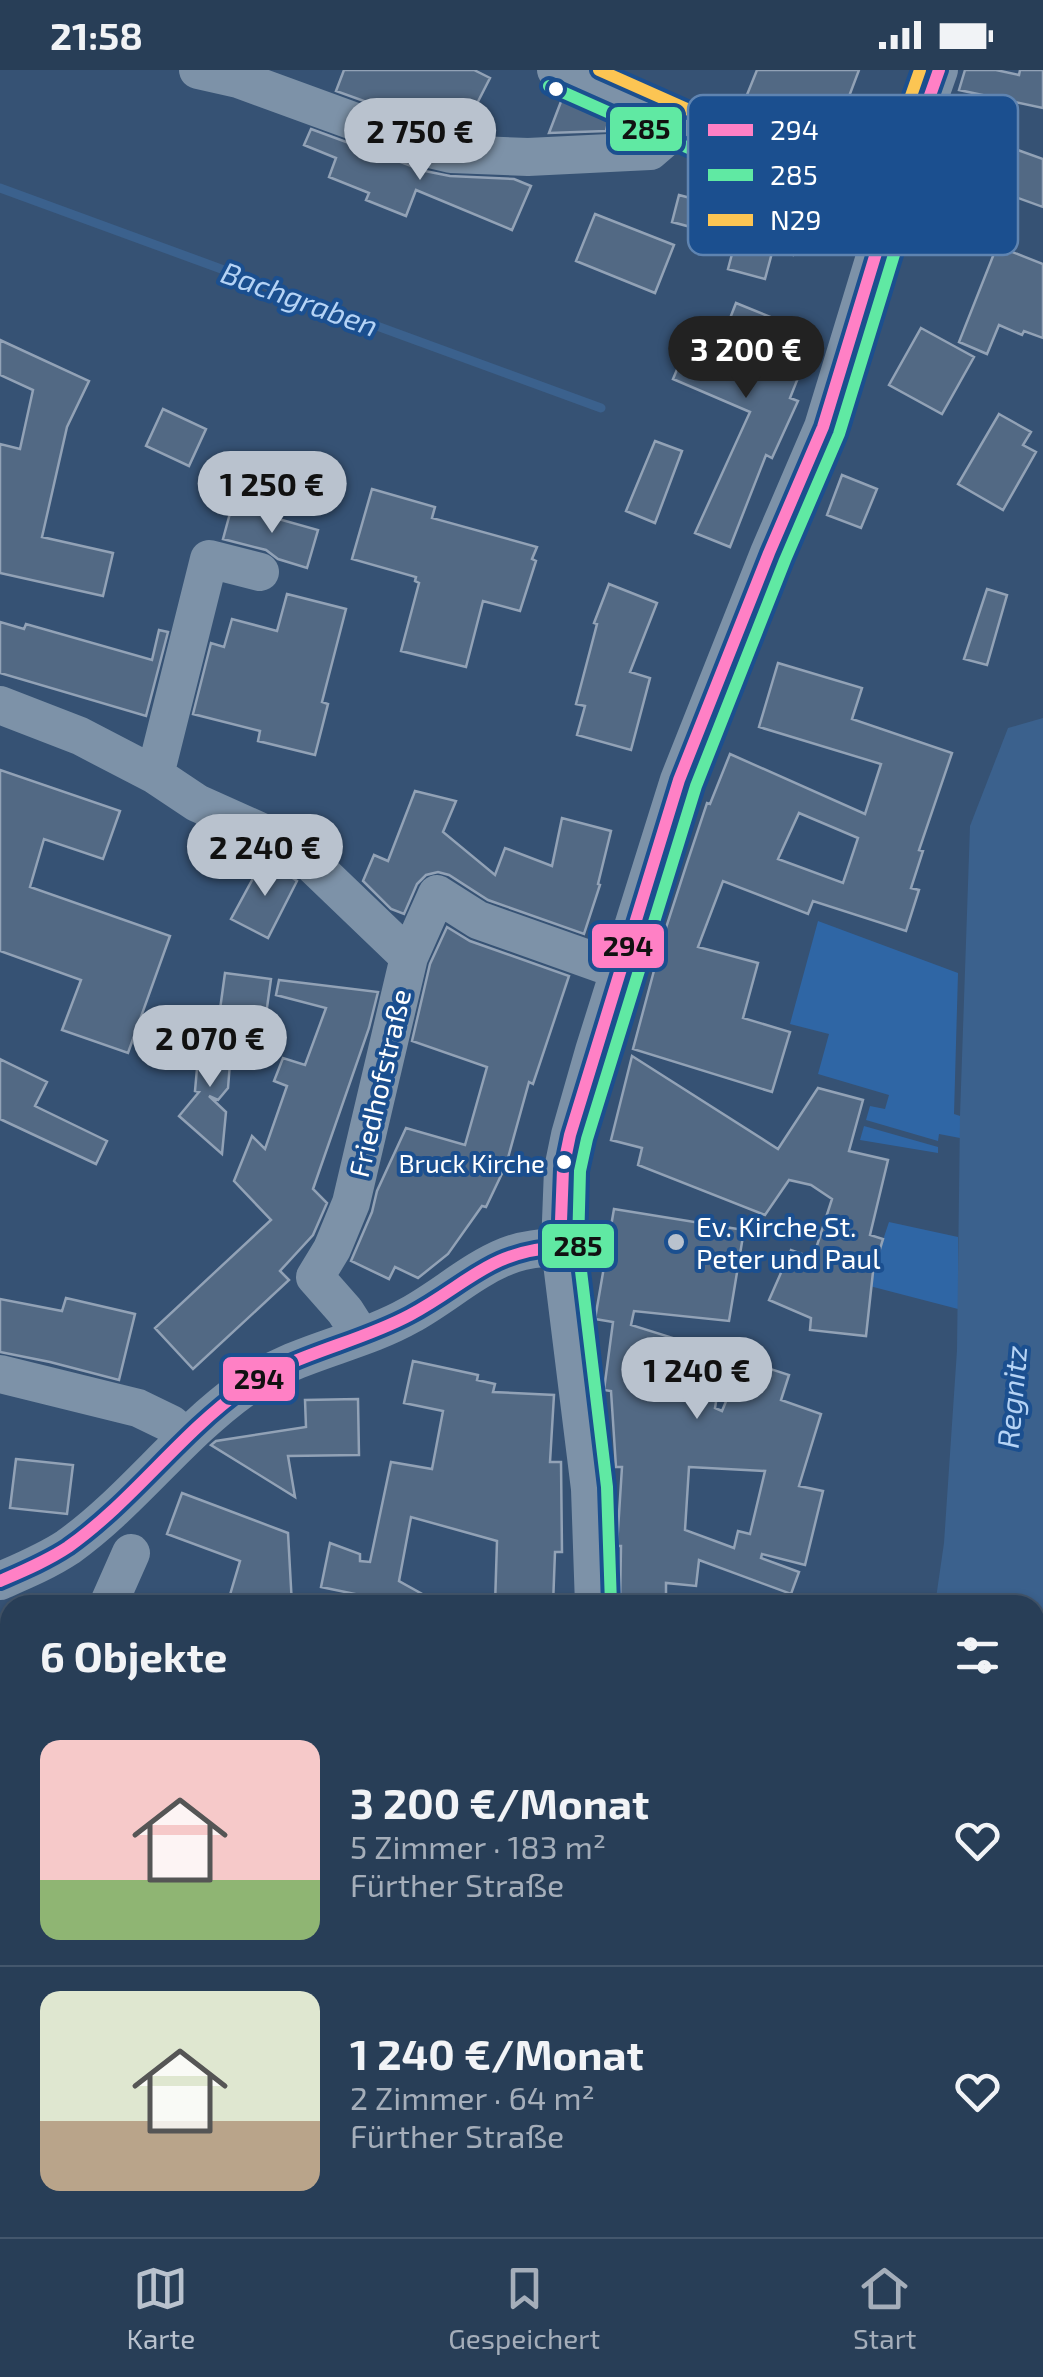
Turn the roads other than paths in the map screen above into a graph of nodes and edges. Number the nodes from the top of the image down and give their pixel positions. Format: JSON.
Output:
{"nodes":[{"id":1,"x":198,"y":70,"type":"edge"},
{"id":2,"x":556,"y":70,"type":"edge"},
{"id":3,"x":939,"y":70,"type":"edge"},
{"id":4,"x":240,"y":75,"type":"edge"},
{"id":5,"x":930,"y":95,"type":"edge"},
{"id":6,"x":679,"y":126,"type":"junction"},
{"id":7,"x":688,"y":130,"type":"edge"},
{"id":8,"x":875,"y":255,"type":"edge"},
{"id":9,"x":260,"y":572,"type":"dead end"},
{"id":10,"x":0,"y":705,"type":"edge"},
{"id":11,"x":155,"y":775,"type":"junction"},
{"id":12,"x":409,"y":957,"type":"junction"},
{"id":13,"x":619,"y":970,"type":"junction"},
{"id":14,"x":560,"y":1247,"type":"junction"},
{"id":15,"x":361,"y":1336,"type":"junction"},
{"id":16,"x":0,"y":1374,"type":"edge"},
{"id":17,"x":186,"y":1437,"type":"junction"},
{"id":18,"x":131,"y":1553,"type":"dead end"},
{"id":19,"x":0,"y":1581,"type":"edge"},
{"id":20,"x":112,"y":1595,"type":"edge"},
{"id":21,"x":594,"y":1595,"type":"edge"}],
"edges":[{"from":1,"to":4,"type":"street"},
{"from":2,"to":6,"type":"street"},
{"from":3,"to":5,"type":"street"},
{"from":4,"to":6,"type":"street"},
{"from":6,"to":7,"type":"street"},
{"from":8,"to":13,"type":"street"},
{"from":9,"to":11,"type":"street"},
{"from":10,"to":11,"type":"street","name":"Friedhofstraße"},
{"from":11,"to":12,"type":"street","name":"Friedhofstraße"},
{"from":12,"to":13,"type":"street"},
{"from":12,"to":15,"type":"street","name":"Friedhofstraße"},
{"from":13,"to":14,"type":"street"},
{"from":14,"to":15,"type":"street"},
{"from":14,"to":21,"type":"street"},
{"from":15,"to":17,"type":"street"},
{"from":16,"to":17,"type":"street"},
{"from":17,"to":19,"type":"street"},
{"from":18,"to":20,"type":"street"}]}
